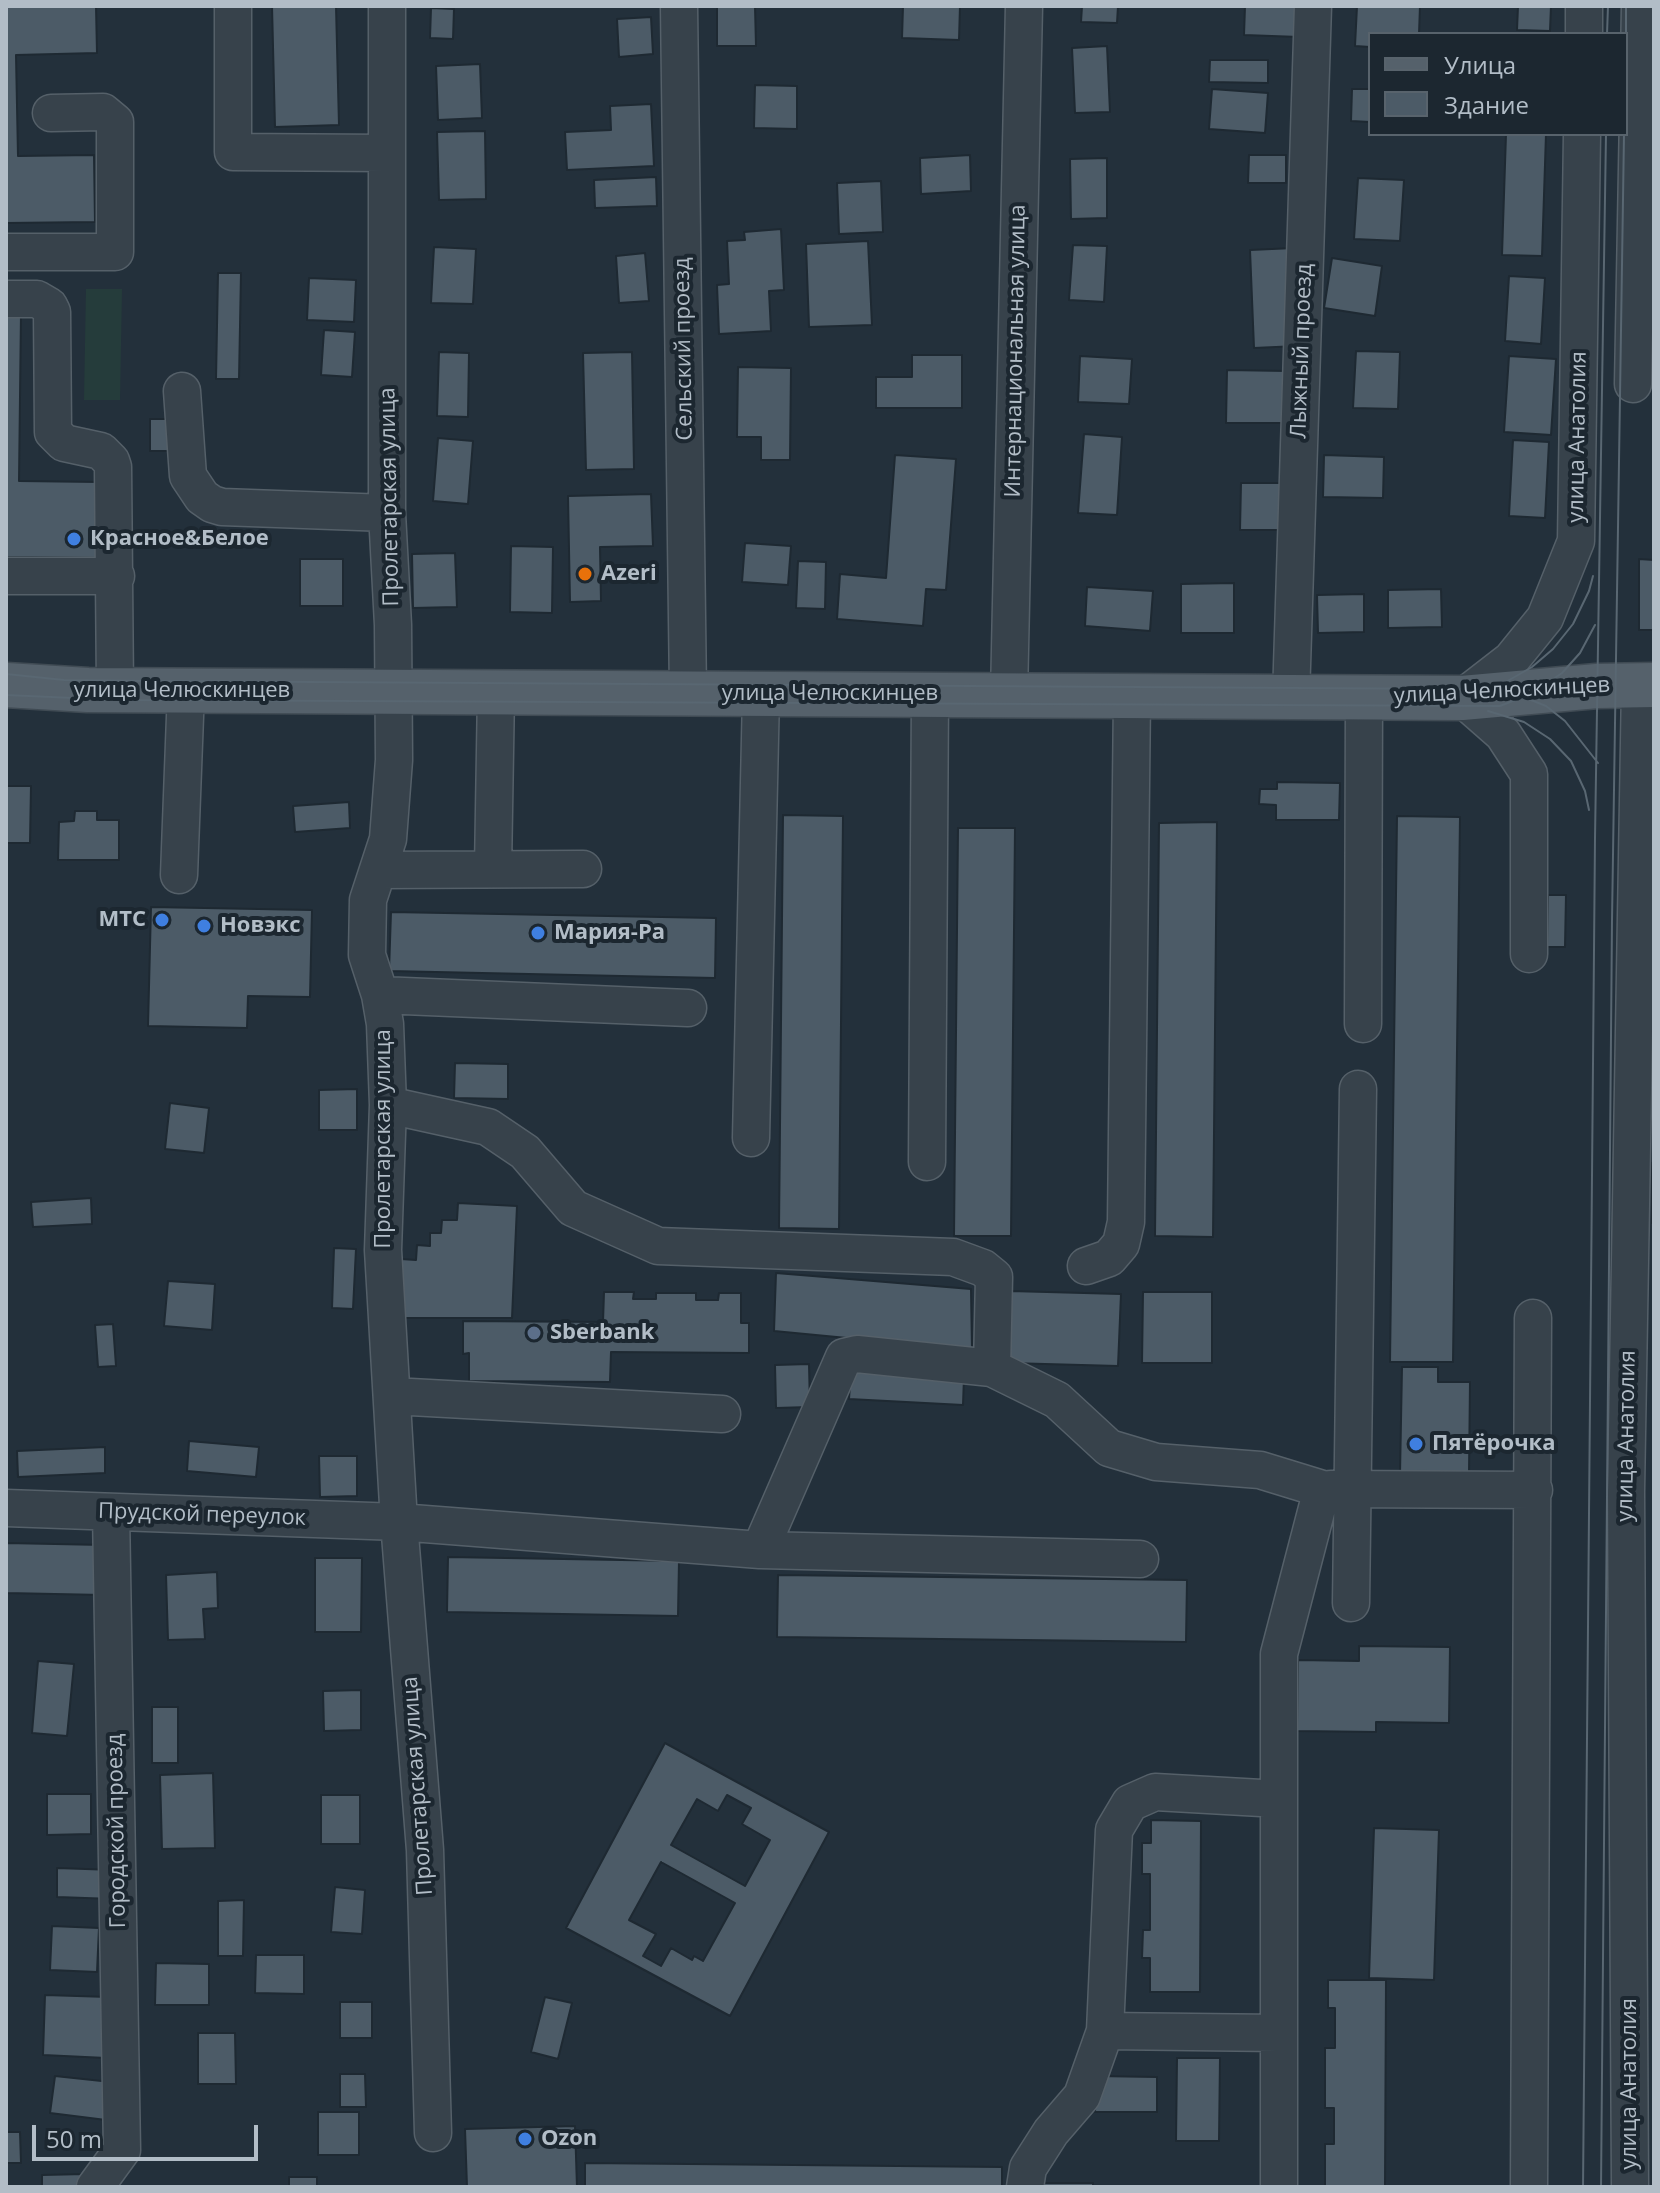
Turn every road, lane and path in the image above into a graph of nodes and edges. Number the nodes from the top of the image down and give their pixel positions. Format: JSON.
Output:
{"nodes":[{"id":1,"x":233,"y":6,"type":"edge"},
{"id":2,"x":387,"y":6,"type":"edge"},
{"id":3,"x":679,"y":6,"type":"edge"},
{"id":4,"x":1024,"y":6,"type":"edge"},
{"id":5,"x":1313,"y":6,"type":"edge"},
{"id":6,"x":1584,"y":6,"type":"edge"},
{"id":7,"x":1640,"y":6,"type":"edge"},
{"id":8,"x":1584,"y":32,"type":"edge"},
{"id":9,"x":51,"y":113,"type":"dead end"},
{"id":10,"x":1582,"y":136,"type":"edge"},
{"id":11,"x":387,"y":153,"type":"junction"},
{"id":12,"x":6,"y":252,"type":"edge"},
{"id":13,"x":6,"y":299,"type":"edge"},
{"id":14,"x":1633,"y":384,"type":"dead end"},
{"id":15,"x":182,"y":391,"type":"dead end"},
{"id":16,"x":387,"y":513,"type":"junction"},
{"id":17,"x":6,"y":576,"type":"edge"},
{"id":18,"x":116,"y":576,"type":"junction"},
{"id":19,"x":6,"y":685,"type":"edge"},
{"id":20,"x":1647,"y":685,"type":"edge"},
{"id":21,"x":115,"y":690,"type":"junction"},
{"id":22,"x":186,"y":690,"type":"junction"},
{"id":23,"x":394,"y":692,"type":"junction"},
{"id":24,"x":496,"y":692,"type":"junction"},
{"id":25,"x":688,"y":693,"type":"junction"},
{"id":26,"x":761,"y":694,"type":"junction"},
{"id":27,"x":930,"y":695,"type":"junction"},
{"id":28,"x":1009,"y":695,"type":"junction"},
{"id":29,"x":1132,"y":696,"type":"junction"},
{"id":30,"x":1291,"y":697,"type":"junction"},
{"id":31,"x":1364,"y":697,"type":"junction"},
{"id":32,"x":1462,"y":698,"type":"junction"},
{"id":33,"x":493,"y":869,"type":"junction"},
{"id":34,"x":583,"y":869,"type":"dead end"},
{"id":35,"x":378,"y":870,"type":"junction"},
{"id":36,"x":179,"y":875,"type":"dead end"},
{"id":37,"x":1529,"y":954,"type":"dead end"},
{"id":38,"x":380,"y":995,"type":"junction"},
{"id":39,"x":688,"y":1008,"type":"dead end"},
{"id":40,"x":1363,"y":1024,"type":"dead end"},
{"id":41,"x":1358,"y":1089,"type":"dead end"},
{"id":42,"x":388,"y":1105,"type":"junction"},
{"id":43,"x":751,"y":1138,"type":"dead end"},
{"id":44,"x":927,"y":1162,"type":"dead end"},
{"id":45,"x":1086,"y":1266,"type":"dead end"},
{"id":46,"x":1533,"y":1318,"type":"dead end"},
{"id":47,"x":992,"y":1368,"type":"junction"},
{"id":48,"x":392,"y":1396,"type":"junction"},
{"id":49,"x":722,"y":1414,"type":"dead end"},
{"id":50,"x":1337,"y":1489,"type":"junction"},
{"id":51,"x":1534,"y":1490,"type":"junction"},
{"id":52,"x":1640,"y":1491,"type":"edge"},
{"id":53,"x":6,"y":1508,"type":"edge"},
{"id":54,"x":111,"y":1512,"type":"junction"},
{"id":55,"x":399,"y":1522,"type":"junction"},
{"id":56,"x":760,"y":1550,"type":"junction"},
{"id":57,"x":1140,"y":1559,"type":"dead end"},
{"id":58,"x":1351,"y":1603,"type":"dead end"},
{"id":59,"x":1279,"y":1799,"type":"junction"},
{"id":60,"x":1105,"y":2031,"type":"junction"},
{"id":61,"x":1279,"y":2033,"type":"junction"},
{"id":62,"x":433,"y":2133,"type":"dead end"},
{"id":63,"x":95,"y":2187,"type":"edge"},
{"id":64,"x":1025,"y":2187,"type":"edge"},
{"id":65,"x":1279,"y":2187,"type":"edge"},
{"id":66,"x":1529,"y":2187,"type":"edge"},
{"id":67,"x":1630,"y":2187,"type":"edge"}],
"edges":[{"from":1,"to":11,"type":"street"},
{"from":2,"to":11,"type":"street","name":"Пролетарская улица"},
{"from":3,"to":25,"type":"street","name":"Сельский проезд"},
{"from":4,"to":28,"type":"street","name":"Интернациональная улица"},
{"from":5,"to":30,"type":"street","name":"Лыжный проезд"},
{"from":6,"to":8,"type":"street"},
{"from":7,"to":14,"type":"street"},
{"from":9,"to":12,"type":"street"},
{"from":10,"to":32,"type":"street","name":"улица Анатолия"},
{"from":11,"to":16,"type":"street","name":"Пролетарская улица"},
{"from":13,"to":18,"type":"street"},
{"from":15,"to":16,"type":"street"},
{"from":16,"to":23,"type":"street","name":"Пролетарская улица"},
{"from":17,"to":18,"type":"street"},
{"from":18,"to":21,"type":"street"},
{"from":19,"to":21,"type":"main road","name":"улица Челюскинцев"},
{"from":20,"to":32,"type":"main road","name":"улица Челюскинцев"},
{"from":20,"to":52,"type":"street","name":"улица Анатолия"},
{"from":21,"to":22,"type":"main road","name":"улица Челюскинцев"},
{"from":22,"to":23,"type":"main road","name":"улица Челюскинцев"},
{"from":22,"to":36,"type":"street"},
{"from":23,"to":24,"type":"main road","name":"улица Челюскинцев"},
{"from":23,"to":35,"type":"street","name":"Пролетарская улица"},
{"from":24,"to":25,"type":"main road","name":"улица Челюскинцев"},
{"from":24,"to":33,"type":"street"},
{"from":25,"to":26,"type":"main road","name":"улица Челюскинцев"},
{"from":26,"to":27,"type":"main road","name":"улица Челюскинцев"},
{"from":26,"to":43,"type":"street"},
{"from":27,"to":28,"type":"main road","name":"улица Челюскинцев"},
{"from":27,"to":44,"type":"street"},
{"from":28,"to":29,"type":"main road","name":"улица Челюскинцев"},
{"from":29,"to":30,"type":"main road","name":"улица Челюскинцев"},
{"from":29,"to":45,"type":"street"},
{"from":30,"to":31,"type":"main road","name":"улица Челюскинцев"},
{"from":31,"to":32,"type":"main road","name":"улица Челюскинцев"},
{"from":31,"to":40,"type":"street"},
{"from":32,"to":37,"type":"street"},
{"from":33,"to":34,"type":"street"},
{"from":33,"to":35,"type":"street"},
{"from":35,"to":38,"type":"street","name":"Пролетарская улица"},
{"from":38,"to":39,"type":"street"},
{"from":38,"to":42,"type":"street","name":"Пролетарская улица"},
{"from":41,"to":50,"type":"street"},
{"from":42,"to":47,"type":"street"},
{"from":42,"to":48,"type":"street","name":"Пролетарская улица"},
{"from":46,"to":51,"type":"street"},
{"from":47,"to":50,"type":"street"},
{"from":47,"to":56,"type":"street"},
{"from":48,"to":49,"type":"street"},
{"from":48,"to":55,"type":"street","name":"Пролетарская улица"},
{"from":50,"to":51,"type":"street"},
{"from":50,"to":58,"type":"street"},
{"from":50,"to":59,"type":"street"},
{"from":51,"to":66,"type":"street"},
{"from":52,"to":67,"type":"street","name":"улица Анатолия"},
{"from":53,"to":54,"type":"street","name":"Прудской переулок"},
{"from":54,"to":55,"type":"street","name":"Прудской переулок"},
{"from":54,"to":63,"type":"street","name":"Городской проезд"},
{"from":55,"to":56,"type":"street","name":"Прудской переулок"},
{"from":55,"to":62,"type":"street","name":"Пролетарская улица"},
{"from":56,"to":57,"type":"street","name":"Прудской переулок"},
{"from":59,"to":60,"type":"street"},
{"from":59,"to":61,"type":"street"},
{"from":60,"to":61,"type":"street"},
{"from":60,"to":64,"type":"street"},
{"from":61,"to":65,"type":"street"}]}
